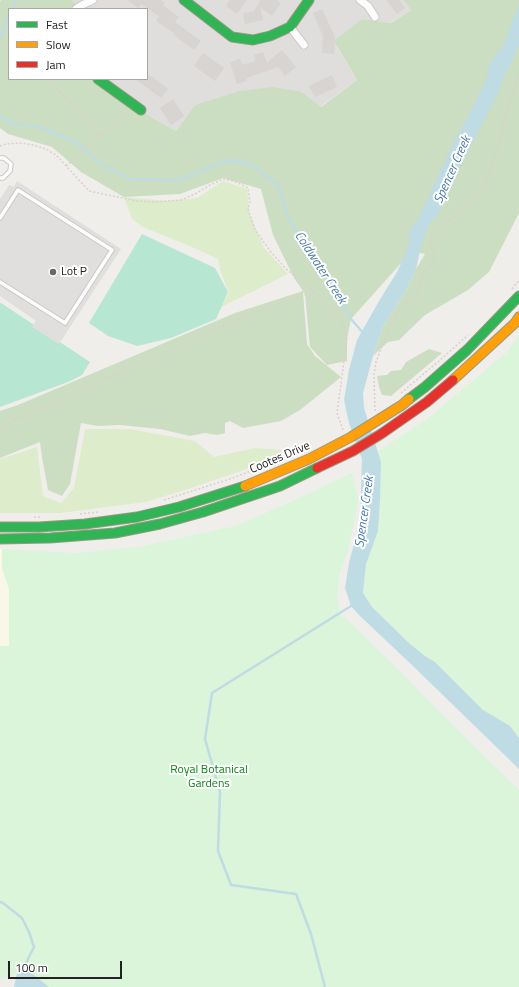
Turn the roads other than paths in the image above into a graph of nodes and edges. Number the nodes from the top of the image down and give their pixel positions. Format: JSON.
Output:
{"nodes":[{"id":1,"x":93,"y":0,"type":"edge"},
{"id":2,"x":184,"y":0,"type":"edge"},
{"id":3,"x":309,"y":0,"type":"edge"},
{"id":4,"x":360,"y":0,"type":"edge"},
{"id":5,"x":78,"y":8,"type":"edge"},
{"id":6,"x":375,"y":17,"type":"dead end"},
{"id":7,"x":290,"y":27,"type":"junction"},
{"id":8,"x":304,"y":45,"type":"dead end"},
{"id":9,"x":99,"y":80,"type":"edge"},
{"id":10,"x":137,"y":108,"type":"road end"},
{"id":11,"x":0,"y":158,"type":"edge"},
{"id":12,"x":0,"y":178,"type":"edge"},
{"id":13,"x":0,"y":218,"type":"edge"},
{"id":14,"x":0,"y":282,"type":"edge"},
{"id":15,"x":519,"y":296,"type":"edge"},
{"id":16,"x":519,"y":317,"type":"edge"},
{"id":17,"x":0,"y":527,"type":"edge"},
{"id":18,"x":0,"y":539,"type":"edge"}],
"edges":[{"from":1,"to":5,"type":"street"},
{"from":2,"to":7,"type":"main road"},
{"from":3,"to":7,"type":"main road"},
{"from":4,"to":6,"type":"street"},
{"from":7,"to":8,"type":"street"},
{"from":9,"to":10,"type":"main road"},
{"from":11,"to":12,"type":"lane"},
{"from":13,"to":14,"type":"lane"},
{"from":15,"to":17,"type":"main road","name":"Cootes Drive"},
{"from":16,"to":18,"type":"main road","name":"Cootes Drive"}]}
